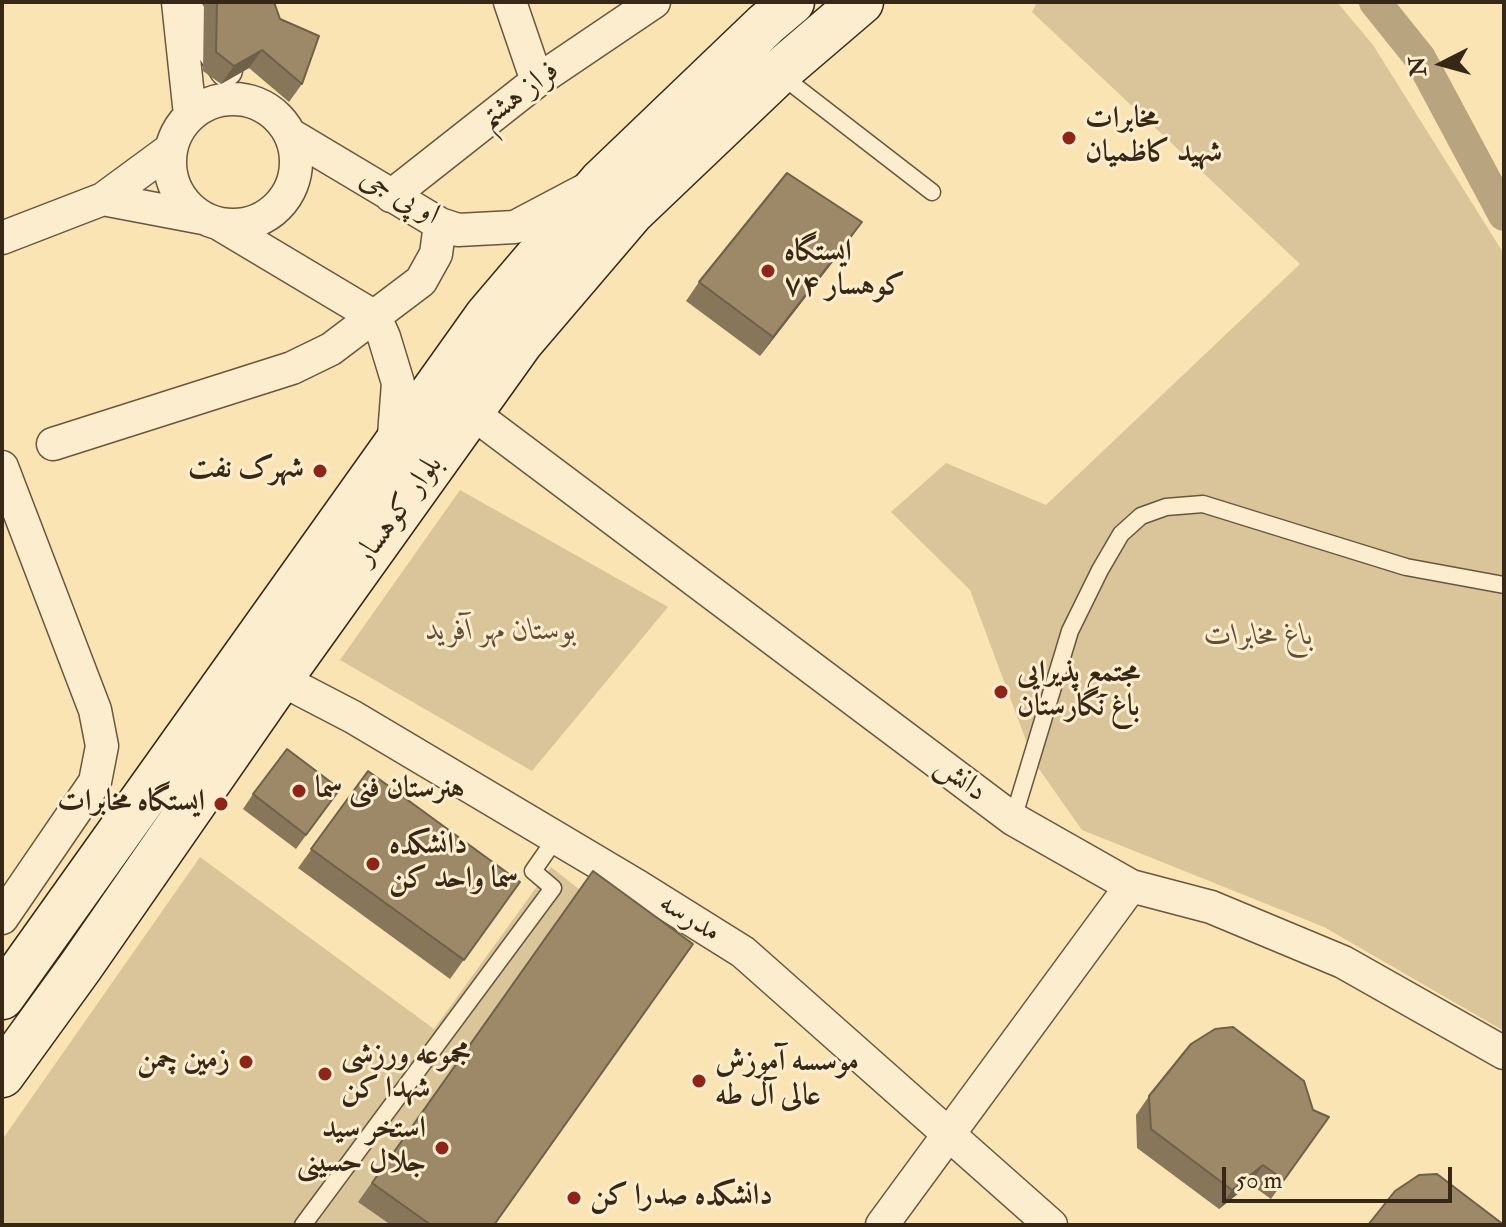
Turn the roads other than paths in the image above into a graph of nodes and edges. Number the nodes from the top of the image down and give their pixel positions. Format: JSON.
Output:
{"nodes":[{"id":1,"x":180,"y":2,"type":"edge"},
{"id":2,"x":510,"y":2,"type":"edge"},
{"id":3,"x":792,"y":2,"type":"edge"},
{"id":4,"x":861,"y":2,"type":"edge"},
{"id":5,"x":647,"y":4,"type":"edge"},
{"id":6,"x":778,"y":73,"type":"junction"},
{"id":7,"x":537,"y":81,"type":"junction"},
{"id":8,"x":246,"y":99,"type":"junction"},
{"id":9,"x":190,"y":115,"type":"junction"},
{"id":10,"x":291,"y":135,"type":"junction"},
{"id":11,"x":171,"y":149,"type":"junction"},
{"id":12,"x":601,"y":182,"type":"junction"},
{"id":13,"x":932,"y":192,"type":"dead end"},
{"id":14,"x":391,"y":196,"type":"junction"},
{"id":15,"x":103,"y":199,"type":"junction"},
{"id":16,"x":212,"y":221,"type":"junction"},
{"id":17,"x":440,"y":224,"type":"junction"},
{"id":18,"x":2,"y":238,"type":"edge"},
{"id":19,"x":375,"y":317,"type":"junction"},
{"id":20,"x":471,"y":412,"type":"junction"},
{"id":21,"x":53,"y":444,"type":"dead end"},
{"id":22,"x":393,"y":448,"type":"junction"},
{"id":23,"x":2,"y":467,"type":"edge"},
{"id":24,"x":1504,"y":585,"type":"edge"},
{"id":25,"x":280,"y":679,"type":"junction"},
{"id":26,"x":1013,"y":819,"type":"junction"},
{"id":27,"x":556,"y":838,"type":"junction"},
{"id":28,"x":1131,"y":886,"type":"junction"},
{"id":29,"x":2,"y":918,"type":"edge"},
{"id":30,"x":2,"y":997,"type":"edge"},
{"id":31,"x":1504,"y":1053,"type":"edge"},
{"id":32,"x":2,"y":1075,"type":"edge"},
{"id":33,"x":949,"y":1133,"type":"junction"},
{"id":34,"x":303,"y":1225,"type":"edge"},
{"id":35,"x":882,"y":1225,"type":"edge"},
{"id":36,"x":1051,"y":1225,"type":"edge"}],
"edges":[{"from":1,"to":8,"type":"street"},
{"from":1,"to":9,"type":"street"},
{"from":2,"to":7,"type":"street"},
{"from":3,"to":12,"type":"main road","name":"بلوار کوهسار"},
{"from":4,"to":6,"type":"main road","name":"بلوار کوهسار"},
{"from":5,"to":7,"type":"street","name":"فراز هشتم"},
{"from":6,"to":13,"type":"lane"},
{"from":6,"to":20,"type":"main road","name":"بلوار کوهسار"},
{"from":7,"to":14,"type":"street","name":"فراز هشتم"},
{"from":8,"to":9,"type":"street"},
{"from":8,"to":10,"type":"street"},
{"from":9,"to":11,"type":"street"},
{"from":10,"to":14,"type":"street","name":"او پی جی"},
{"from":10,"to":16,"type":"street"},
{"from":11,"to":15,"type":"street"},
{"from":11,"to":16,"type":"street"},
{"from":12,"to":17,"type":"street","name":"او پی جی"},
{"from":12,"to":22,"type":"main road","name":"بلوار کوهسار"},
{"from":14,"to":17,"type":"street","name":"او پی جی"},
{"from":15,"to":16,"type":"street"},
{"from":15,"to":18,"type":"street"},
{"from":16,"to":19,"type":"street"},
{"from":17,"to":19,"type":"street"},
{"from":19,"to":21,"type":"street"},
{"from":19,"to":22,"type":"street"},
{"from":20,"to":25,"type":"main road","name":"بلوار کوهسار"},
{"from":20,"to":26,"type":"street","name":"دانش"},
{"from":22,"to":30,"type":"main road","name":"بلوار کوهسار"},
{"from":23,"to":29,"type":"street"},
{"from":24,"to":26,"type":"lane"},
{"from":25,"to":27,"type":"street","name":"مدرسه"},
{"from":25,"to":32,"type":"main road","name":"بلوار کوهسار"},
{"from":26,"to":28,"type":"street","name":"دانش"},
{"from":27,"to":33,"type":"street","name":"مدرسه"},
{"from":27,"to":34,"type":"lane"},
{"from":28,"to":31,"type":"street","name":"دانش"},
{"from":28,"to":33,"type":"street"},
{"from":33,"to":35,"type":"street"},
{"from":33,"to":36,"type":"street","name":"مدرسه"}]}
